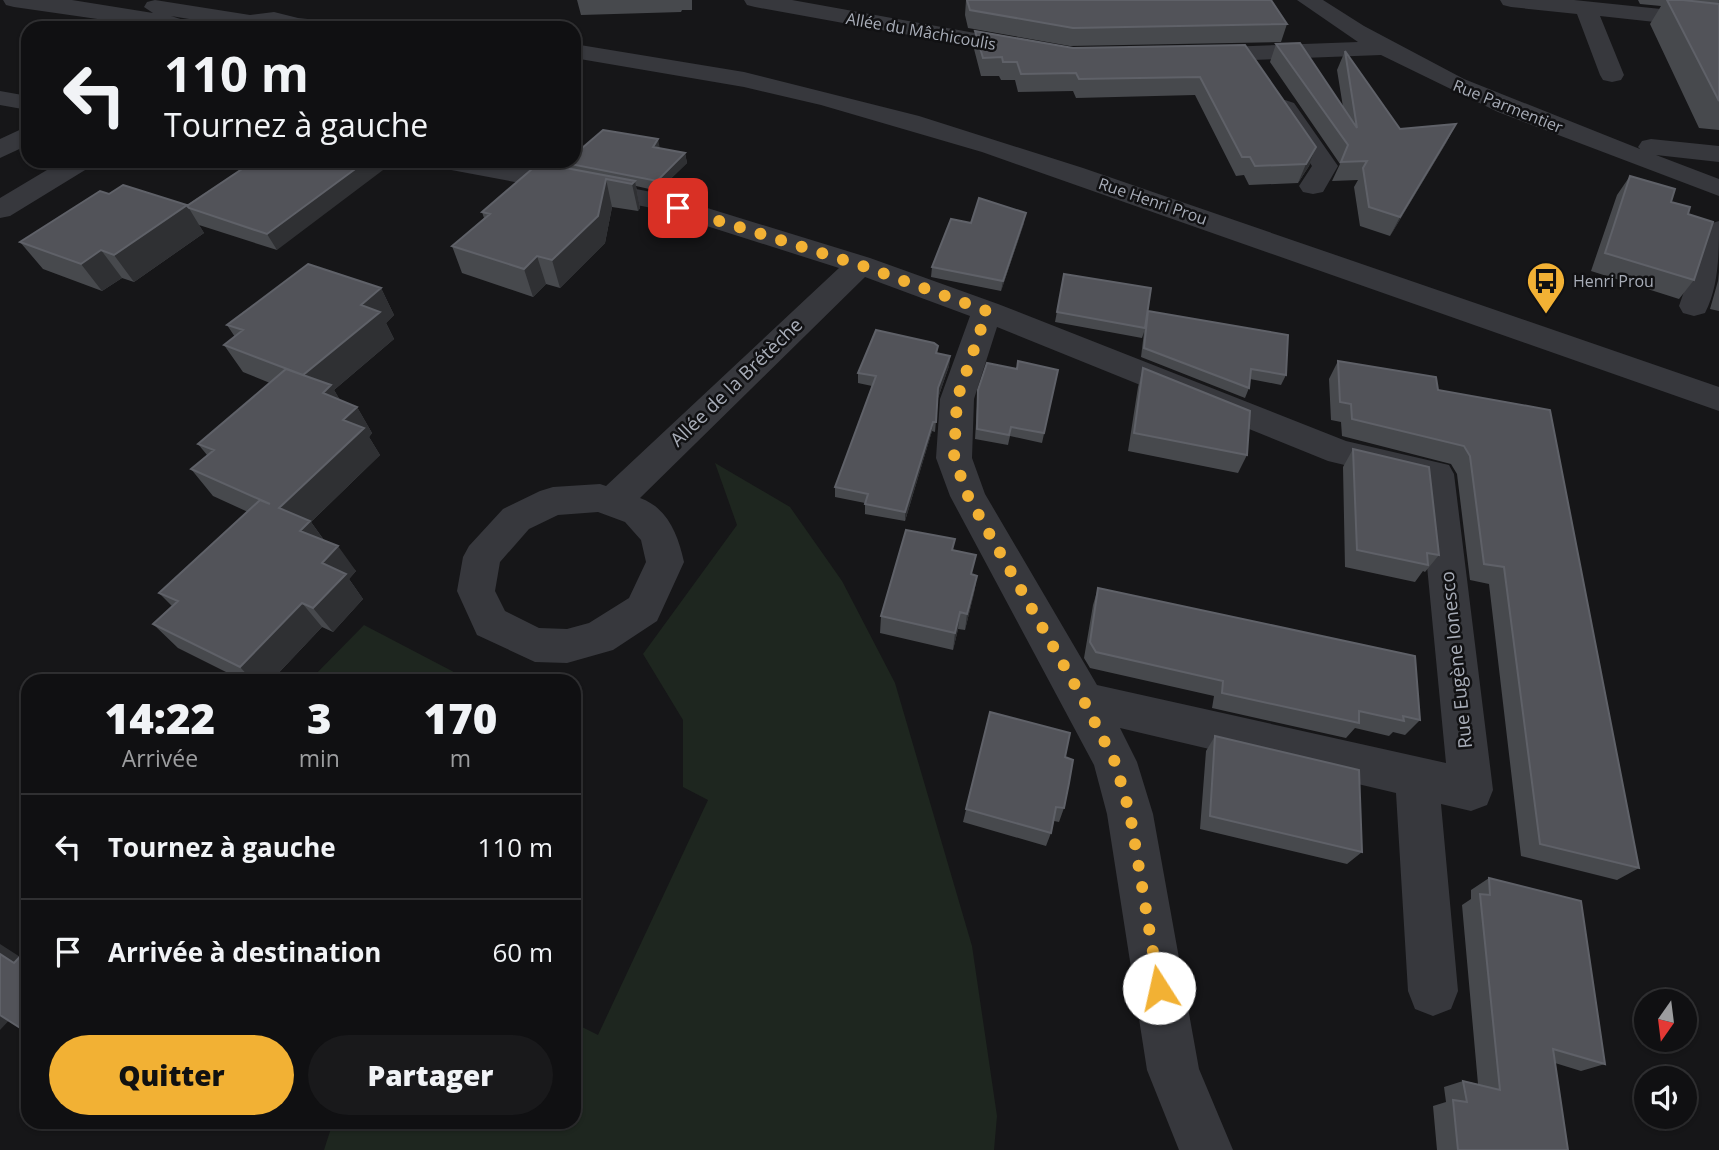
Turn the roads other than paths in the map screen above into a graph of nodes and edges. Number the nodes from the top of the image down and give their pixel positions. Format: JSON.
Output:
{"nodes":[{"id":1,"x":14,"y":0,"type":"edge"},
{"id":2,"x":90,"y":0,"type":"edge"},
{"id":3,"x":755,"y":0,"type":"edge"},
{"id":4,"x":1308,"y":0,"type":"edge"},
{"id":5,"x":1511,"y":0,"type":"edge"},
{"id":6,"x":1586,"y":8,"type":"junction"},
{"id":7,"x":159,"y":21,"type":"edge"},
{"id":8,"x":218,"y":21,"type":"edge"},
{"id":9,"x":1719,"y":22,"type":"edge"},
{"id":10,"x":1382,"y":48,"type":"junction"},
{"id":11,"x":581,"y":52,"type":"edge"},
{"id":12,"x":1044,"y":52,"type":"edge"},
{"id":13,"x":1249,"y":54,"type":"junction"},
{"id":14,"x":1181,"y":55,"type":"edge"},
{"id":15,"x":1612,"y":75,"type":"dead end"},
{"id":16,"x":21,"y":138,"type":"edge"},
{"id":17,"x":1610,"y":147,"type":"junction"},
{"id":18,"x":0,"y":150,"type":"edge"},
{"id":19,"x":1719,"y":154,"type":"edge"},
{"id":20,"x":69,"y":168,"type":"edge"},
{"id":21,"x":483,"y":168,"type":"edge"},
{"id":22,"x":1313,"y":186,"type":"dead end"},
{"id":23,"x":1719,"y":188,"type":"edge"},
{"id":24,"x":0,"y":210,"type":"edge"},
{"id":25,"x":1719,"y":230,"type":"edge"},
{"id":26,"x":860,"y":265,"type":"junction"},
{"id":27,"x":1694,"y":306,"type":"dead end"},
{"id":28,"x":987,"y":311,"type":"junction"},
{"id":29,"x":1719,"y":399,"type":"edge"},
{"id":30,"x":613,"y":502,"type":"junction"},
{"id":31,"x":1084,"y":701,"type":"junction"},
{"id":32,"x":1417,"y":778,"type":"junction"},
{"id":33,"x":1433,"y":991,"type":"dead end"},
{"id":34,"x":1206,"y":1150,"type":"edge"}],
"edges":[{"from":1,"to":7,"type":"street"},
{"from":2,"to":8,"type":"street"},
{"from":3,"to":12,"type":"street","name":"Allée du Mâchicoulis"},
{"from":4,"to":10,"type":"street","name":"Rue Parmentier"},
{"from":5,"to":6,"type":"street"},
{"from":6,"to":9,"type":"street"},
{"from":6,"to":15,"type":"street"},
{"from":10,"to":13,"type":"street"},
{"from":10,"to":17,"type":"street","name":"Rue Parmentier"},
{"from":11,"to":29,"type":"street","name":"Rue Henri Prou"},
{"from":13,"to":14,"type":"street"},
{"from":13,"to":22,"type":"street"},
{"from":16,"to":18,"type":"street"},
{"from":17,"to":19,"type":"street"},
{"from":17,"to":23,"type":"street","name":"Rue Parmentier"},
{"from":20,"to":24,"type":"street"},
{"from":21,"to":26,"type":"street"},
{"from":25,"to":27,"type":"street"},
{"from":26,"to":28,"type":"street"},
{"from":26,"to":30,"type":"street","name":"Allée de la Brétèche"},
{"from":28,"to":31,"type":"street"},
{"from":28,"to":32,"type":"street","name":"Rue Eugène Ionesco"},
{"from":30,"to":30,"type":"street"},
{"from":31,"to":32,"type":"street","name":"Rue Eugène Ionesco"},
{"from":31,"to":34,"type":"street"},
{"from":32,"to":33,"type":"street"}]}
